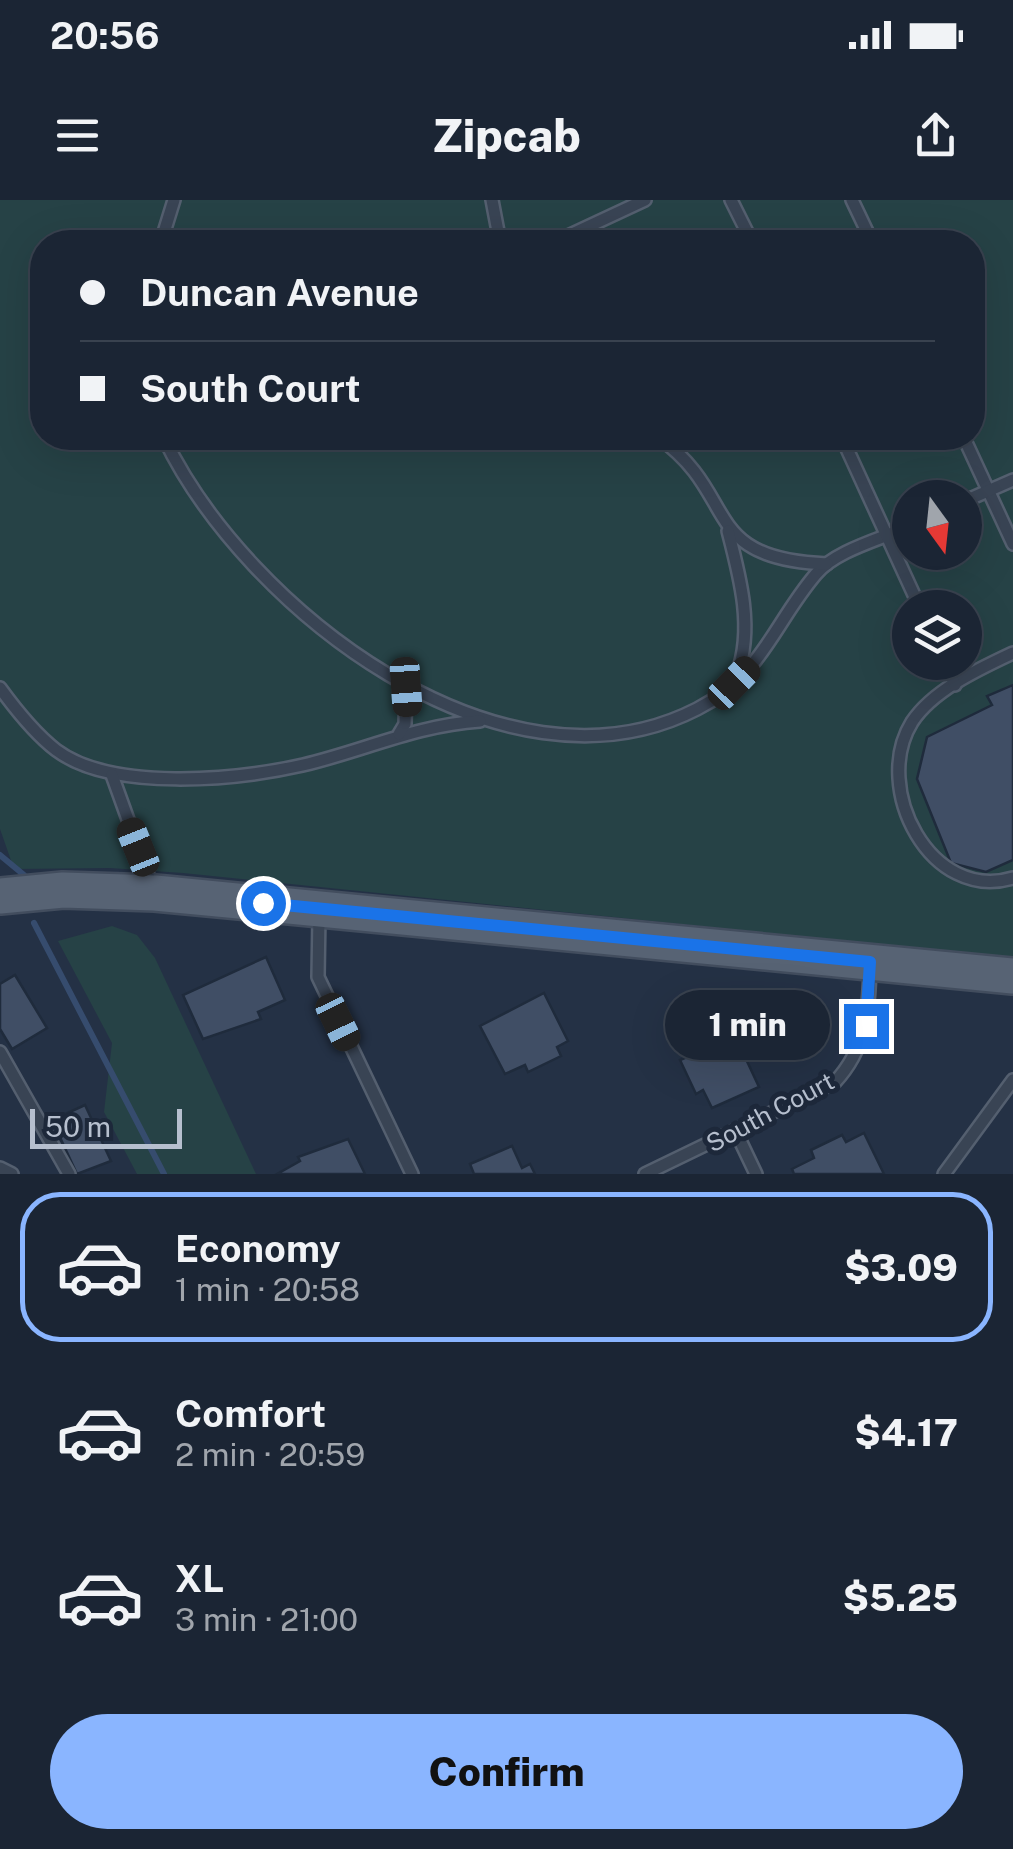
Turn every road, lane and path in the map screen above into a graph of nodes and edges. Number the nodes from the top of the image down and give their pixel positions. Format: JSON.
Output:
{"nodes":[{"id":1,"x":174,"y":200,"type":"edge"},
{"id":2,"x":492,"y":200,"type":"edge"},
{"id":3,"x":645,"y":200,"type":"edge"},
{"id":4,"x":731,"y":200,"type":"edge"},
{"id":5,"x":852,"y":200,"type":"edge"},
{"id":6,"x":164,"y":230,"type":"edge"},
{"id":7,"x":498,"y":230,"type":"edge"},
{"id":8,"x":581,"y":230,"type":"edge"},
{"id":9,"x":746,"y":230,"type":"edge"},
{"id":10,"x":866,"y":230,"type":"edge"},
{"id":11,"x":172,"y":450,"type":"edge"},
{"id":12,"x":671,"y":450,"type":"edge"},
{"id":13,"x":848,"y":450,"type":"edge"},
{"id":14,"x":970,"y":450,"type":"edge"},
{"id":15,"x":1013,"y":480,"type":"edge"},
{"id":16,"x":988,"y":490,"type":"junction"},
{"id":17,"x":982,"y":493,"type":"edge"},
{"id":18,"x":728,"y":530,"type":"junction"},
{"id":19,"x":892,"y":534,"type":"edge"},
{"id":20,"x":888,"y":536,"type":"junction"},
{"id":21,"x":1013,"y":544,"type":"edge"},
{"id":22,"x":826,"y":564,"type":"junction"},
{"id":23,"x":912,"y":590,"type":"edge"},
{"id":24,"x":1013,"y":653,"type":"edge"},
{"id":25,"x":953,"y":680,"type":"edge"},
{"id":26,"x":734,"y":683,"type":"junction"},
{"id":27,"x":955,"y":685,"type":"junction"},
{"id":28,"x":406,"y":687,"type":"junction"},
{"id":29,"x":0,"y":688,"type":"edge"},
{"id":30,"x":487,"y":720,"type":"junction"},
{"id":31,"x":400,"y":734,"type":"junction"},
{"id":32,"x":112,"y":775,"type":"junction"},
{"id":33,"x":1013,"y":878,"type":"edge"},
{"id":34,"x":996,"y":881,"type":"junction"},
{"id":35,"x":1013,"y":888,"type":"edge"},
{"id":36,"x":155,"y":892,"type":"junction"},
{"id":37,"x":0,"y":896,"type":"edge"},
{"id":38,"x":320,"y":908,"type":"junction"},
{"id":39,"x":870,"y":962,"type":"junction"},
{"id":40,"x":1013,"y":976,"type":"edge"},
{"id":41,"x":0,"y":1052,"type":"edge"},
{"id":42,"x":1013,"y":1080,"type":"edge"},
{"id":43,"x":736,"y":1132,"type":"junction"},
{"id":44,"x":0,"y":1168,"type":"edge"},
{"id":45,"x":12,"y":1174,"type":"edge"},
{"id":46,"x":69,"y":1174,"type":"edge"},
{"id":47,"x":412,"y":1174,"type":"edge"},
{"id":48,"x":645,"y":1174,"type":"edge"},
{"id":49,"x":756,"y":1174,"type":"edge"},
{"id":50,"x":944,"y":1174,"type":"edge"}],
"edges":[{"from":1,"to":6,"type":"lane"},
{"from":2,"to":7,"type":"lane"},
{"from":3,"to":8,"type":"lane"},
{"from":4,"to":9,"type":"lane"},
{"from":5,"to":10,"type":"lane"},
{"from":11,"to":28,"type":"lane"},
{"from":12,"to":18,"type":"lane"},
{"from":13,"to":20,"type":"lane"},
{"from":14,"to":16,"type":"lane"},
{"from":15,"to":16,"type":"lane"},
{"from":16,"to":17,"type":"lane"},
{"from":16,"to":21,"type":"lane"},
{"from":18,"to":22,"type":"lane"},
{"from":18,"to":26,"type":"lane"},
{"from":19,"to":20,"type":"lane"},
{"from":20,"to":22,"type":"lane"},
{"from":20,"to":23,"type":"lane"},
{"from":22,"to":26,"type":"lane"},
{"from":24,"to":27,"type":"lane"},
{"from":25,"to":27,"type":"lane"},
{"from":26,"to":30,"type":"lane"},
{"from":27,"to":34,"type":"lane"},
{"from":28,"to":30,"type":"lane"},
{"from":28,"to":31,"type":"lane"},
{"from":29,"to":32,"type":"lane"},
{"from":30,"to":31,"type":"lane"},
{"from":31,"to":32,"type":"lane"},
{"from":32,"to":36,"type":"lane"},
{"from":33,"to":34,"type":"lane"},
{"from":34,"to":35,"type":"lane"},
{"from":36,"to":37,"type":"main road"},
{"from":36,"to":38,"type":"main road"},
{"from":38,"to":39,"type":"main road"},
{"from":38,"to":47,"type":"lane"},
{"from":39,"to":40,"type":"main road"},
{"from":39,"to":43,"type":"lane","name":"South Court"},
{"from":41,"to":46,"type":"lane"},
{"from":42,"to":50,"type":"lane"},
{"from":43,"to":48,"type":"lane","name":"South Court"},
{"from":43,"to":49,"type":"lane"},
{"from":44,"to":45,"type":"lane"}]}
